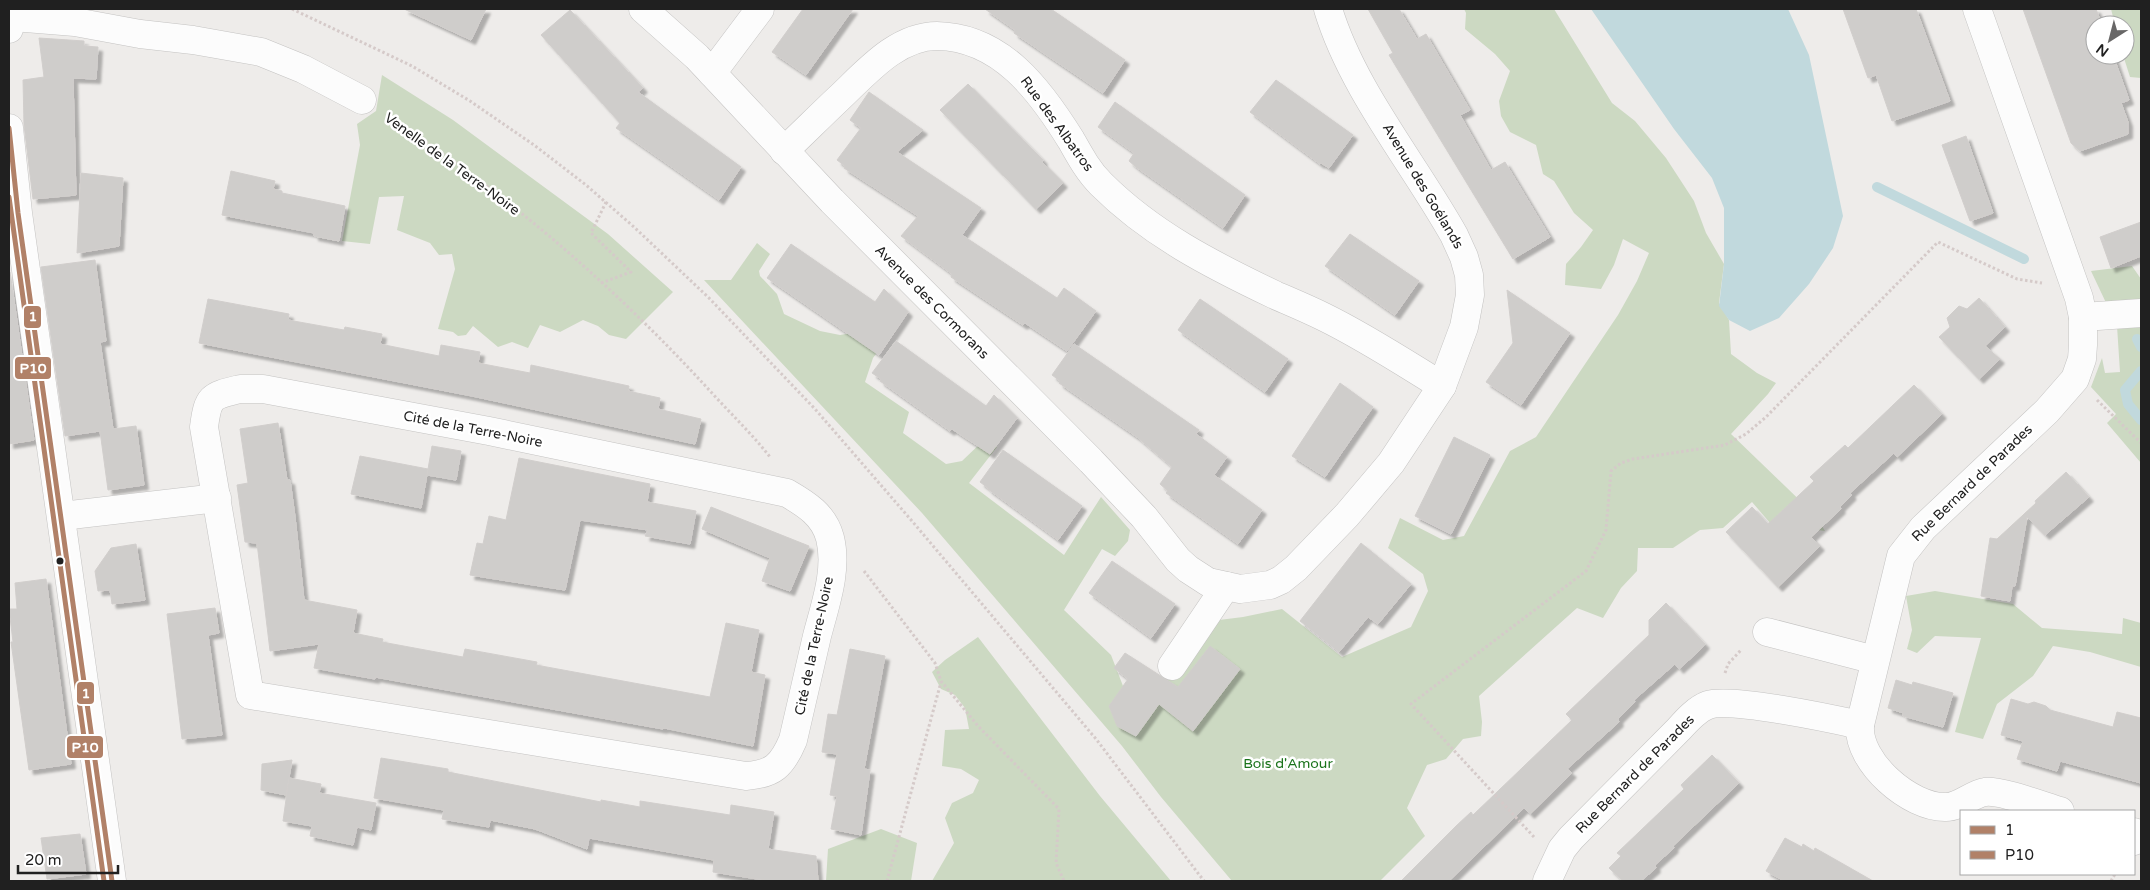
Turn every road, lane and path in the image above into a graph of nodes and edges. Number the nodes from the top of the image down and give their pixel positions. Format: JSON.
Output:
{"nodes":[{"id":1,"x":292,"y":9,"type":"edge"},
{"id":2,"x":643,"y":9,"type":"edge"},
{"id":3,"x":760,"y":9,"type":"edge"},
{"id":4,"x":1328,"y":9,"type":"edge"},
{"id":5,"x":1977,"y":9,"type":"edge"},
{"id":6,"x":12,"y":18,"type":"edge"},
{"id":7,"x":712,"y":73,"type":"junction"},
{"id":8,"x":362,"y":100,"type":"joint"},
{"id":9,"x":9,"y":128,"type":"edge"},
{"id":10,"x":784,"y":151,"type":"junction"},
{"id":11,"x":606,"y":202,"type":"junction"},
{"id":12,"x":2071,"y":275,"type":"junction"},
{"id":13,"x":601,"y":283,"type":"junction"},
{"id":14,"x":2141,"y":313,"type":"edge"},
{"id":15,"x":2082,"y":317,"type":"junction"},
{"id":16,"x":2075,"y":379,"type":"junction"},
{"id":17,"x":1442,"y":386,"type":"junction"},
{"id":18,"x":2141,"y":444,"type":"edge"},
{"id":19,"x":786,"y":493,"type":"junction"},
{"id":20,"x":217,"y":498,"type":"junction"},
{"id":21,"x":62,"y":516,"type":"junction"},
{"id":22,"x":833,"y":555,"type":"junction"},
{"id":23,"x":1226,"y":586,"type":"junction"},
{"id":24,"x":1767,"y":632,"type":"joint"},
{"id":25,"x":1875,"y":660,"type":"junction"},
{"id":26,"x":1172,"y":666,"type":"dead end"},
{"id":27,"x":941,"y":681,"type":"junction"},
{"id":28,"x":1718,"y":703,"type":"junction"},
{"id":29,"x":1860,"y":725,"type":"junction"},
{"id":30,"x":2056,"y":810,"type":"edge"},
{"id":31,"x":1551,"y":871,"type":"edge"},
{"id":32,"x":112,"y":881,"type":"edge"},
{"id":33,"x":887,"y":881,"type":"edge"},
{"id":34,"x":1064,"y":881,"type":"edge"},
{"id":35,"x":1204,"y":881,"type":"edge"}],
"edges":[{"from":1,"to":11,"type":"path"},
{"from":2,"to":7,"type":"street","name":"Avenue des Cormorans"},
{"from":3,"to":7,"type":"street"},
{"from":4,"to":17,"type":"street","name":"Avenue des Goélands"},
{"from":5,"to":12,"type":"street","name":"Rue Bernard de Parades"},
{"from":6,"to":8,"type":"street"},
{"from":7,"to":10,"type":"street","name":"Avenue des Cormorans"},
{"from":8,"to":13,"type":"path","name":"Venelle de la Terre-Noire"},
{"from":9,"to":21,"type":"street"},
{"from":10,"to":17,"type":"street","name":"Rue des Albatros"},
{"from":10,"to":23,"type":"street","name":"Avenue des Cormorans"},
{"from":11,"to":13,"type":"path"},
{"from":11,"to":35,"type":"path"},
{"from":12,"to":15,"type":"street","name":"Rue Bernard de Parades"},
{"from":12,"to":31,"type":"path"},
{"from":13,"to":19,"type":"path","name":"Venelle de la Terre-Noire"},
{"from":14,"to":15,"type":"street"},
{"from":15,"to":16,"type":"street","name":"Rue Bernard de Parades"},
{"from":16,"to":18,"type":"path"},
{"from":16,"to":25,"type":"street","name":"Rue Bernard de Parades"},
{"from":17,"to":23,"type":"street","name":"Avenue des Goélands"},
{"from":19,"to":20,"type":"street","name":"Cité de la Terre-Noire"},
{"from":19,"to":22,"type":"street","name":"Cité de la Terre-Noire"},
{"from":20,"to":21,"type":"street"},
{"from":20,"to":22,"type":"street","name":"Cité de la Terre-Noire"},
{"from":21,"to":32,"type":"street"},
{"from":22,"to":27,"type":"path"},
{"from":23,"to":26,"type":"street"},
{"from":24,"to":25,"type":"street"},
{"from":24,"to":28,"type":"path"},
{"from":25,"to":29,"type":"street","name":"Rue Bernard de Parades"},
{"from":27,"to":33,"type":"path"},
{"from":27,"to":34,"type":"path"},
{"from":28,"to":29,"type":"street"},
{"from":28,"to":31,"type":"street","name":"Rue Bernard de Parades"},
{"from":29,"to":30,"type":"street"}]}
